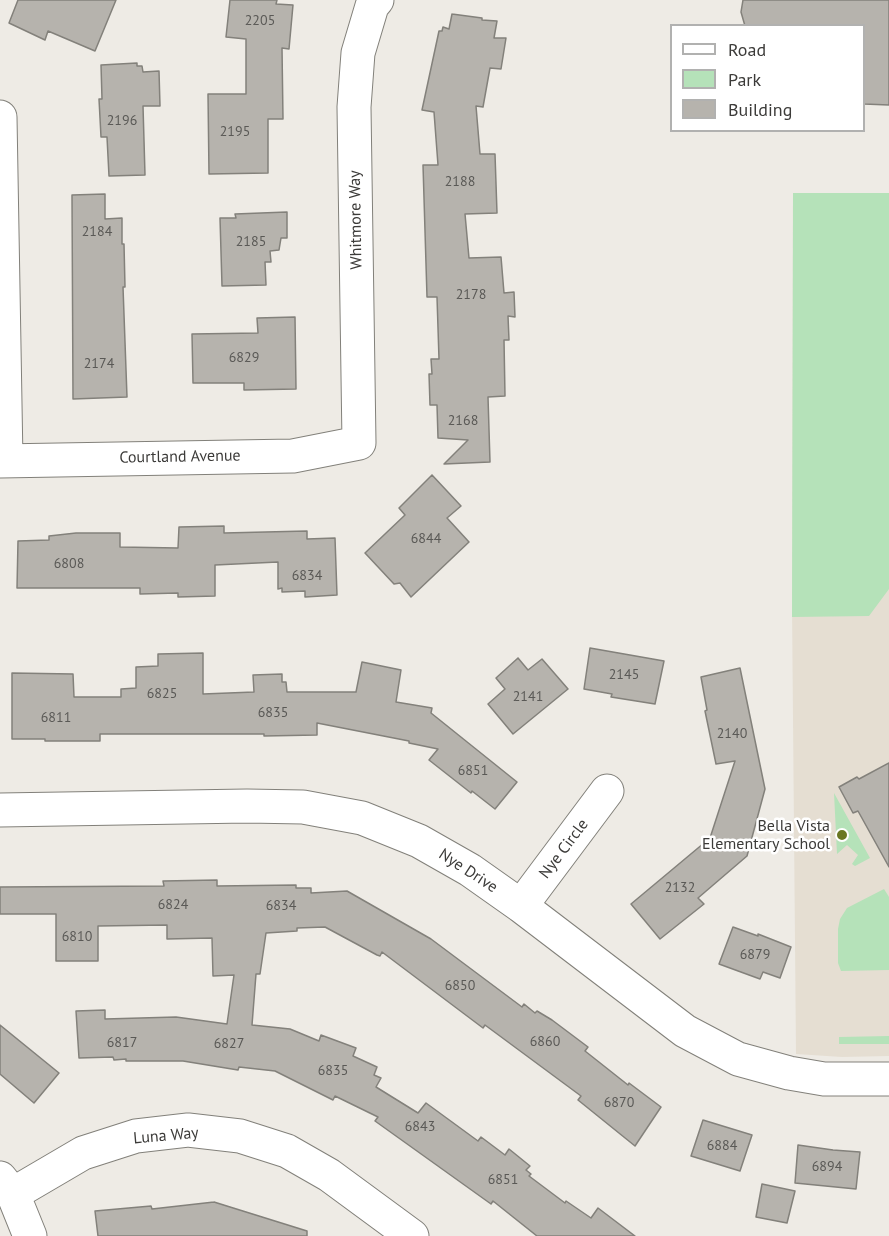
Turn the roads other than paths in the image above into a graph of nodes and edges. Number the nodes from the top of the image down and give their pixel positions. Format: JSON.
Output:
{"nodes":[{"id":1,"x":377,"y":0,"type":"edge"},
{"id":2,"x":0,"y":117,"type":"edge"},
{"id":3,"x":359,"y":443,"type":"joint"},
{"id":4,"x":3,"y":461,"type":"edge"},
{"id":5,"x":607,"y":791,"type":"dead end"},
{"id":6,"x":0,"y":810,"type":"edge"},
{"id":7,"x":521,"y":906,"type":"junction"},
{"id":8,"x":889,"y":1079,"type":"edge"},
{"id":9,"x":6,"y":1186,"type":"edge"},
{"id":10,"x":30,"y":1236,"type":"edge"},
{"id":11,"x":412,"y":1236,"type":"edge"}],
"edges":[{"from":1,"to":3,"type":"street","name":"Whitmore Way"},
{"from":2,"to":4,"type":"street"},
{"from":3,"to":4,"type":"street","name":"Courtland Avenue"},
{"from":5,"to":7,"type":"street","name":"Nye Circle"},
{"from":6,"to":7,"type":"street","name":"Nye Drive"},
{"from":7,"to":8,"type":"street","name":"Nye Drive"},
{"from":9,"to":10,"type":"street"},
{"from":9,"to":11,"type":"street","name":"Luna Way"}]}
